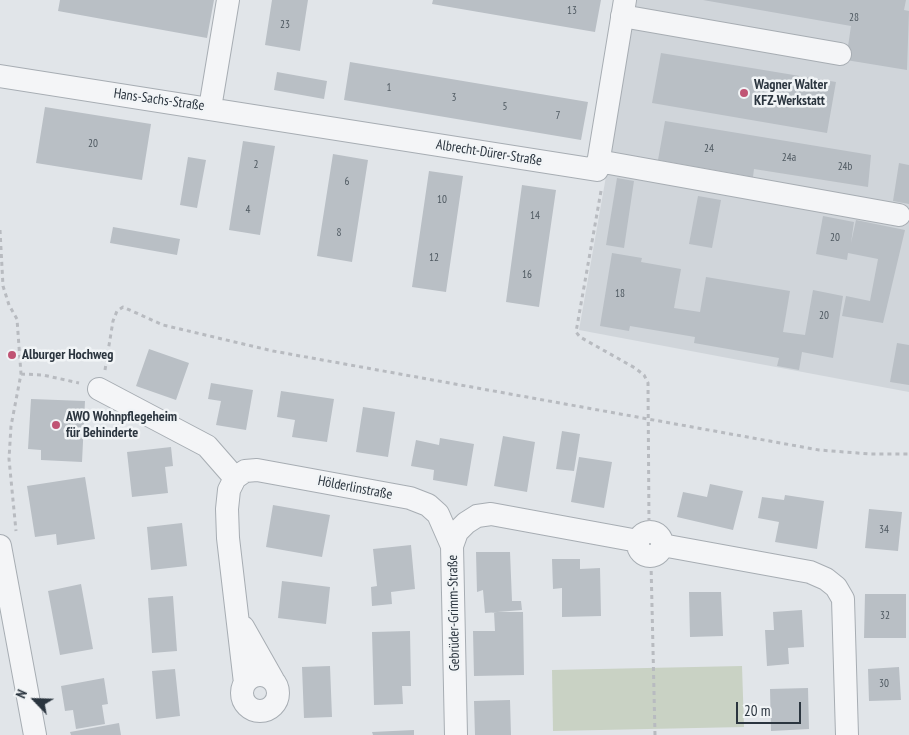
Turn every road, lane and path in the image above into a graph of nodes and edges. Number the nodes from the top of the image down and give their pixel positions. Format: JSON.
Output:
{"nodes":[{"id":1,"x":228,"y":0,"type":"edge"},
{"id":2,"x":623,"y":8,"type":"edge"},
{"id":3,"x":840,"y":54,"type":"dead end"},
{"id":4,"x":0,"y":76,"type":"edge"},
{"id":5,"x":210,"y":108,"type":"junction"},
{"id":6,"x":597,"y":166,"type":"junction"},
{"id":7,"x":899,"y":215,"type":"dead end"},
{"id":8,"x":0,"y":230,"type":"edge"},
{"id":9,"x":21,"y":374,"type":"junction"},
{"id":10,"x":99,"y":389,"type":"junction"},
{"id":11,"x":650,"y":421,"type":"junction"},
{"id":12,"x":909,"y":454,"type":"edge"},
{"id":13,"x":235,"y":478,"type":"junction"},
{"id":14,"x":8,"y":540,"type":"edge"},
{"id":15,"x":650,"y":543,"type":"junction"},
{"id":16,"x":452,"y":546,"type":"junction"},
{"id":17,"x":237,"y":617,"type":"junction"},
{"id":18,"x":273,"y":680,"type":"junction"},
{"id":19,"x":245,"y":683,"type":"junction"},
{"id":20,"x":34,"y":735,"type":"edge"},
{"id":21,"x":456,"y":735,"type":"edge"},
{"id":22,"x":655,"y":735,"type":"edge"},
{"id":23,"x":847,"y":735,"type":"edge"}],
"edges":[{"from":1,"to":5,"type":"street","name":"Hans-Sachs-Straße"},
{"from":2,"to":3,"type":"street"},
{"from":2,"to":6,"type":"street"},
{"from":4,"to":5,"type":"street","name":"Hans-Sachs-Straße"},
{"from":5,"to":6,"type":"street","name":"Albrecht-Dürer-Straße"},
{"from":6,"to":7,"type":"street","name":"Albrecht-Dürer-Straße"},
{"from":6,"to":11,"type":"path"},
{"from":8,"to":9,"type":"path"},
{"from":9,"to":10,"type":"path"},
{"from":9,"to":14,"type":"path"},
{"from":10,"to":11,"type":"path"},
{"from":10,"to":13,"type":"street"},
{"from":11,"to":12,"type":"path"},
{"from":11,"to":15,"type":"path"},
{"from":13,"to":16,"type":"street","name":"Hölderlinstraße"},
{"from":13,"to":17,"type":"street"},
{"from":14,"to":20,"type":"street"},
{"from":15,"to":16,"type":"street","name":"Gebrüder-Grimm-Straße"},
{"from":15,"to":22,"type":"path"},
{"from":15,"to":23,"type":"street","name":"Gebrüder-Grimm-Straße"},
{"from":16,"to":21,"type":"street","name":"Gebrüder-Grimm-Straße"},
{"from":17,"to":18,"type":"street"},
{"from":17,"to":19,"type":"street"},
{"from":18,"to":19,"type":"street"},
{"from":18,"to":19,"type":"street"}]}
